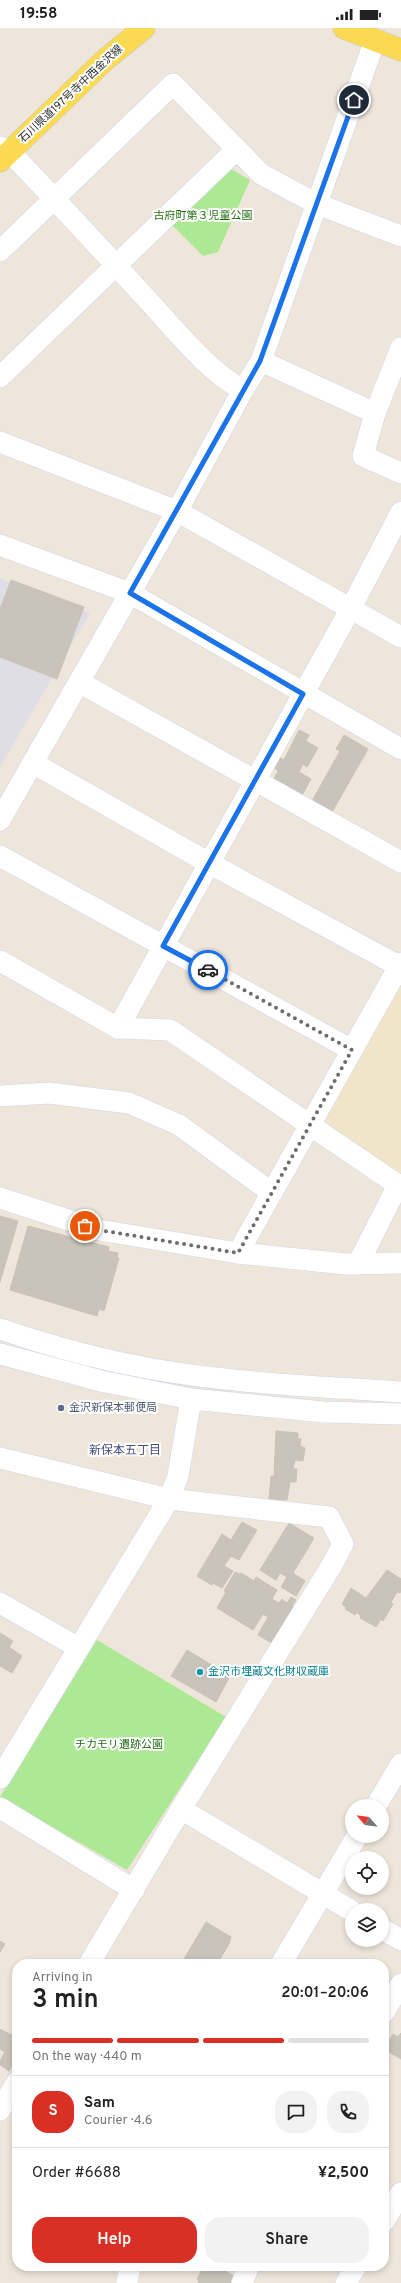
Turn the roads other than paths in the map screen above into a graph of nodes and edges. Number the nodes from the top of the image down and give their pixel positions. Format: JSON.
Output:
{"nodes":[{"id":1,"x":144,"y":28,"type":"edge"},
{"id":2,"x":344,"y":28,"type":"edge"},
{"id":3,"x":375,"y":40,"type":"junction"},
{"id":4,"x":401,"y":50,"type":"edge"},
{"id":5,"x":237,"y":149,"type":"junction"},
{"id":6,"x":3,"y":153,"type":"edge"},
{"id":7,"x":55,"y":198,"type":"junction"},
{"id":8,"x":317,"y":204,"type":"junction"},
{"id":9,"x":401,"y":236,"type":"edge"},
{"id":10,"x":0,"y":251,"type":"edge"},
{"id":11,"x":116,"y":265,"type":"junction"},
{"id":12,"x":401,"y":348,"type":"edge"},
{"id":13,"x":260,"y":361,"type":"junction"},
{"id":14,"x":0,"y":377,"type":"edge"},
{"id":15,"x":243,"y":390,"type":"junction"},
{"id":16,"x":375,"y":413,"type":"junction"},
{"id":17,"x":0,"y":442,"type":"edge"},
{"id":18,"x":401,"y":473,"type":"edge"},
{"id":19,"x":177,"y":511,"type":"junction"},
{"id":20,"x":401,"y":512,"type":"edge"},
{"id":21,"x":394,"y":542,"type":"edge"},
{"id":22,"x":0,"y":545,"type":"edge"},
{"id":23,"x":130,"y":593,"type":"junction"},
{"id":24,"x":351,"y":608,"type":"junction"},
{"id":25,"x":401,"y":637,"type":"edge"},
{"id":26,"x":79,"y":682,"type":"junction"},
{"id":27,"x":303,"y":694,"type":"junction"},
{"id":28,"x":401,"y":749,"type":"edge"},
{"id":29,"x":33,"y":763,"type":"junction"},
{"id":30,"x":255,"y":779,"type":"junction"},
{"id":31,"x":0,"y":820,"type":"edge"},
{"id":32,"x":0,"y":856,"type":"edge"},
{"id":33,"x":401,"y":862,"type":"edge"},
{"id":34,"x":209,"y":863,"type":"junction"},
{"id":35,"x":163,"y":946,"type":"junction"},
{"id":36,"x":0,"y":960,"type":"edge"},
{"id":37,"x":400,"y":965,"type":"edge"},
{"id":38,"x":118,"y":1028,"type":"junction"},
{"id":39,"x":352,"y":1050,"type":"junction"},
{"id":40,"x":0,"y":1096,"type":"edge"},
{"id":41,"x":310,"y":1126,"type":"junction"},
{"id":42,"x":399,"y":1186,"type":"edge"},
{"id":43,"x":272,"y":1193,"type":"junction"},
{"id":44,"x":0,"y":1198,"type":"edge"},
{"id":45,"x":238,"y":1253,"type":"junction"},
{"id":46,"x":401,"y":1263,"type":"edge"},
{"id":47,"x":358,"y":1264,"type":"junction"},
{"id":48,"x":0,"y":1329,"type":"edge"},
{"id":49,"x":0,"y":1354,"type":"edge"},
{"id":50,"x":401,"y":1392,"type":"edge"},
{"id":51,"x":191,"y":1399,"type":"junction"},
{"id":52,"x":401,"y":1414,"type":"edge"},
{"id":53,"x":0,"y":1458,"type":"edge"},
{"id":54,"x":169,"y":1499,"type":"junction"},
{"id":55,"x":0,"y":1604,"type":"edge"},
{"id":56,"x":79,"y":1648,"type":"junction"},
{"id":57,"x":401,"y":1764,"type":"edge"},
{"id":58,"x":0,"y":1778,"type":"edge"},
{"id":59,"x":380,"y":1799,"type":"edge"},
{"id":60,"x":0,"y":1808,"type":"edge"},
{"id":61,"x":180,"y":1809,"type":"junction"},
{"id":62,"x":354,"y":1843,"type":"edge"},
{"id":63,"x":134,"y":1890,"type":"junction"},
{"id":64,"x":323,"y":1894,"type":"junction"},
{"id":65,"x":345,"y":1907,"type":"edge"},
{"id":66,"x":389,"y":1932,"type":"edge"},
{"id":67,"x":401,"y":1940,"type":"edge"},
{"id":68,"x":92,"y":1959,"type":"edge"},
{"id":69,"x":284,"y":1959,"type":"edge"},
{"id":70,"x":401,"y":1984,"type":"edge"},
{"id":71,"x":389,"y":2004,"type":"edge"},
{"id":72,"x":12,"y":2090,"type":"edge"},
{"id":73,"x":0,"y":2110,"type":"edge"},
{"id":74,"x":400,"y":2196,"type":"edge"},
{"id":75,"x":389,"y":2213,"type":"edge"},
{"id":76,"x":129,"y":2271,"type":"edge"},
{"id":77,"x":247,"y":2271,"type":"edge"},
{"id":78,"x":353,"y":2271,"type":"edge"},
{"id":79,"x":127,"y":2283,"type":"edge"},
{"id":80,"x":242,"y":2283,"type":"edge"},
{"id":81,"x":346,"y":2283,"type":"edge"}],
"edges":[{"from":1,"to":6,"type":"main road","name":"石川県道197号寺中西金沢線"},
{"from":2,"to":3,"type":"main road"},
{"from":3,"to":4,"type":"main road"},
{"from":3,"to":8,"type":"street"},
{"from":5,"to":7,"type":"street"},
{"from":5,"to":8,"type":"street"},
{"from":5,"to":11,"type":"street"},
{"from":6,"to":7,"type":"street"},
{"from":7,"to":10,"type":"street"},
{"from":7,"to":11,"type":"street"},
{"from":8,"to":9,"type":"street"},
{"from":8,"to":13,"type":"street"},
{"from":11,"to":14,"type":"street"},
{"from":11,"to":15,"type":"street"},
{"from":12,"to":16,"type":"street"},
{"from":13,"to":15,"type":"street"},
{"from":13,"to":16,"type":"street"},
{"from":15,"to":19,"type":"street"},
{"from":16,"to":18,"type":"street"},
{"from":17,"to":19,"type":"street"},
{"from":19,"to":23,"type":"street"},
{"from":19,"to":24,"type":"street"},
{"from":20,"to":21,"type":"street"},
{"from":21,"to":24,"type":"street"},
{"from":22,"to":23,"type":"street"},
{"from":23,"to":26,"type":"street"},
{"from":23,"to":27,"type":"street"},
{"from":24,"to":25,"type":"street"},
{"from":24,"to":27,"type":"street"},
{"from":26,"to":29,"type":"street"},
{"from":26,"to":30,"type":"street"},
{"from":27,"to":28,"type":"street"},
{"from":27,"to":30,"type":"street"},
{"from":29,"to":31,"type":"street"},
{"from":29,"to":34,"type":"street"},
{"from":30,"to":33,"type":"street"},
{"from":30,"to":34,"type":"street"},
{"from":32,"to":35,"type":"street"},
{"from":34,"to":35,"type":"street"},
{"from":34,"to":37,"type":"street"},
{"from":35,"to":38,"type":"street"},
{"from":35,"to":39,"type":"street"},
{"from":36,"to":38,"type":"street"},
{"from":37,"to":39,"type":"street"},
{"from":38,"to":41,"type":"street"},
{"from":39,"to":41,"type":"street"},
{"from":40,"to":43,"type":"street"},
{"from":41,"to":42,"type":"street"},
{"from":41,"to":43,"type":"street"},
{"from":42,"to":47,"type":"street"},
{"from":43,"to":45,"type":"street"},
{"from":44,"to":45,"type":"street"},
{"from":45,"to":47,"type":"street"},
{"from":46,"to":47,"type":"street"},
{"from":48,"to":50,"type":"street"},
{"from":49,"to":51,"type":"street"},
{"from":51,"to":52,"type":"street"},
{"from":51,"to":54,"type":"street"},
{"from":53,"to":54,"type":"street"},
{"from":54,"to":56,"type":"street"},
{"from":54,"to":61,"type":"street"},
{"from":55,"to":56,"type":"street"},
{"from":56,"to":58,"type":"street"},
{"from":57,"to":59,"type":"street"},
{"from":60,"to":63,"type":"street"},
{"from":61,"to":63,"type":"street"},
{"from":61,"to":64,"type":"street"},
{"from":62,"to":64,"type":"street"},
{"from":63,"to":68,"type":"street"},
{"from":64,"to":65,"type":"street"},
{"from":64,"to":69,"type":"street"},
{"from":66,"to":67,"type":"street"},
{"from":70,"to":71,"type":"street"},
{"from":72,"to":73,"type":"street"},
{"from":74,"to":75,"type":"street"},
{"from":76,"to":79,"type":"street"},
{"from":77,"to":80,"type":"street"},
{"from":78,"to":81,"type":"street"}]}
